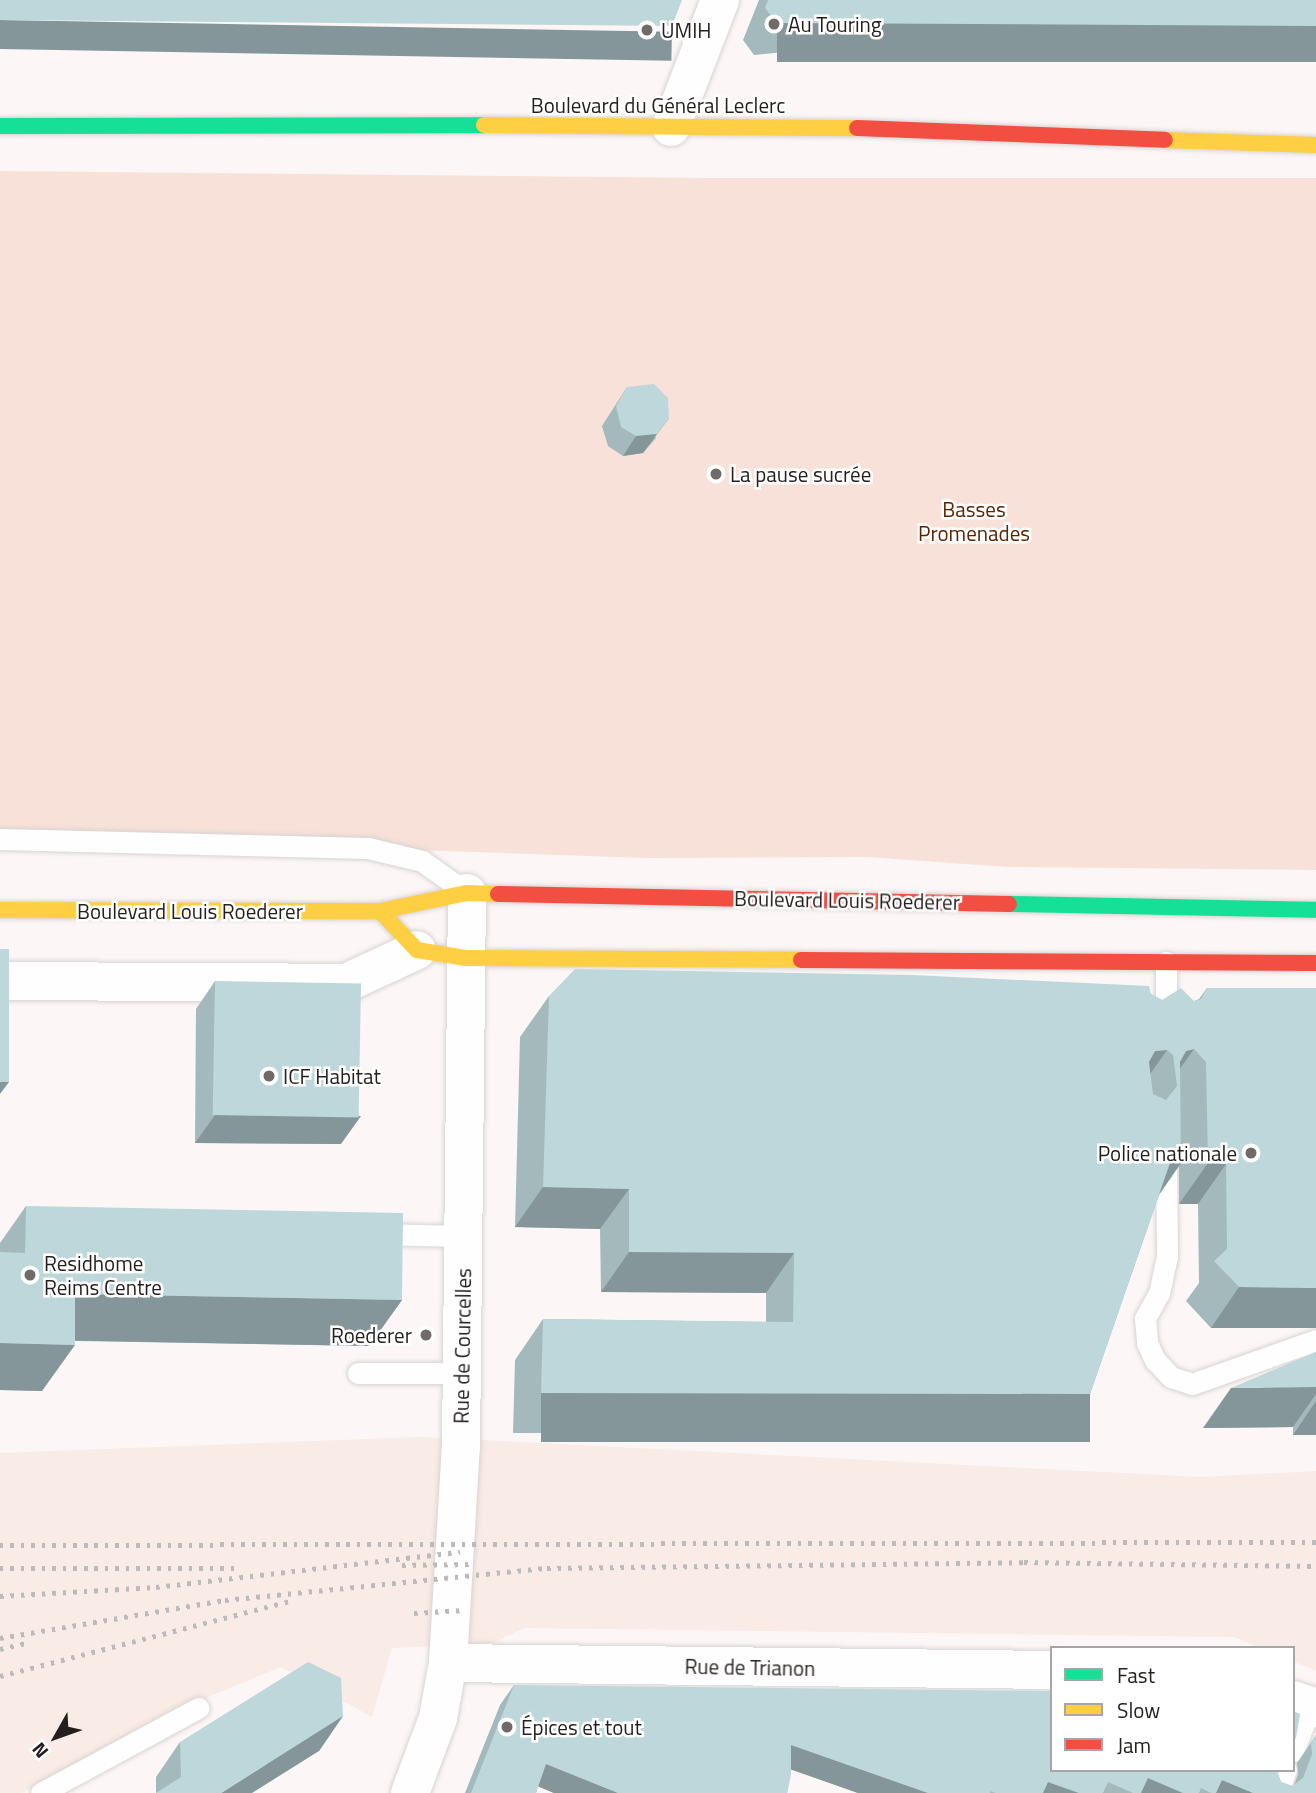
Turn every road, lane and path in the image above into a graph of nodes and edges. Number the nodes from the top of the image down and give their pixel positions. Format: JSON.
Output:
{"nodes":[{"id":1,"x":720,"y":0,"type":"edge"},
{"id":2,"x":0,"y":126,"type":"edge"},
{"id":3,"x":670,"y":127,"type":"junction"},
{"id":4,"x":1316,"y":145,"type":"edge"},
{"id":5,"x":0,"y":839,"type":"edge"},
{"id":6,"x":467,"y":893,"type":"junction"},
{"id":7,"x":0,"y":910,"type":"edge"},
{"id":8,"x":1316,"y":910,"type":"edge"},
{"id":9,"x":380,"y":911,"type":"junction"},
{"id":10,"x":417,"y":950,"type":"junction"},
{"id":11,"x":466,"y":958,"type":"junction"},
{"id":12,"x":1133,"y":962,"type":"junction"},
{"id":13,"x":1166,"y":962,"type":"junction"},
{"id":14,"x":1316,"y":963,"type":"edge"},
{"id":15,"x":0,"y":981,"type":"edge"},
{"id":16,"x":1133,"y":988,"type":"edge"},
{"id":17,"x":1167,"y":1028,"type":"edge"},
{"id":18,"x":1166,"y":1130,"type":"edge"},
{"id":19,"x":353,"y":1234,"type":"edge"},
{"id":20,"x":463,"y":1236,"type":"junction"},
{"id":21,"x":1316,"y":1340,"type":"edge"},
{"id":22,"x":358,"y":1373,"type":"dead end"},
{"id":23,"x":461,"y":1373,"type":"junction"},
{"id":24,"x":448,"y":1663,"type":"junction"},
{"id":25,"x":1050,"y":1670,"type":"edge"},
{"id":26,"x":1307,"y":1704,"type":"edge"},
{"id":27,"x":198,"y":1707,"type":"dead end"},
{"id":28,"x":1295,"y":1744,"type":"edge"},
{"id":29,"x":1285,"y":1772,"type":"edge"},
{"id":30,"x":41,"y":1793,"type":"edge"},
{"id":31,"x":410,"y":1793,"type":"edge"},
{"id":32,"x":1277,"y":1793,"type":"edge"}],
"edges":[{"from":1,"to":3,"type":"street"},
{"from":2,"to":3,"type":"main road","name":"Boulevard du Général Leclerc"},
{"from":3,"to":4,"type":"main road","name":"Boulevard du Général Leclerc"},
{"from":5,"to":6,"type":"lane"},
{"from":6,"to":8,"type":"main road","name":"Boulevard Louis Roederer"},
{"from":6,"to":9,"type":"main road","name":"Boulevard Louis Roederer"},
{"from":6,"to":11,"type":"street","name":"Rue de Courcelles"},
{"from":7,"to":9,"type":"main road","name":"Boulevard Louis Roederer"},
{"from":9,"to":10,"type":"main road"},
{"from":10,"to":11,"type":"main road"},
{"from":10,"to":15,"type":"street"},
{"from":11,"to":12,"type":"main road"},
{"from":11,"to":20,"type":"street","name":"Rue de Courcelles"},
{"from":12,"to":13,"type":"main road"},
{"from":12,"to":16,"type":"lane"},
{"from":13,"to":14,"type":"main road"},
{"from":13,"to":17,"type":"lane"},
{"from":18,"to":21,"type":"lane"},
{"from":19,"to":20,"type":"lane"},
{"from":20,"to":23,"type":"street","name":"Rue de Courcelles"},
{"from":22,"to":23,"type":"lane"},
{"from":23,"to":24,"type":"street","name":"Rue de Courcelles"},
{"from":24,"to":25,"type":"street","name":"Rue de Trianon"},
{"from":24,"to":31,"type":"street","name":"Rue de Courcelles"},
{"from":26,"to":28,"type":"lane"},
{"from":27,"to":30,"type":"lane"},
{"from":29,"to":32,"type":"lane"}]}
